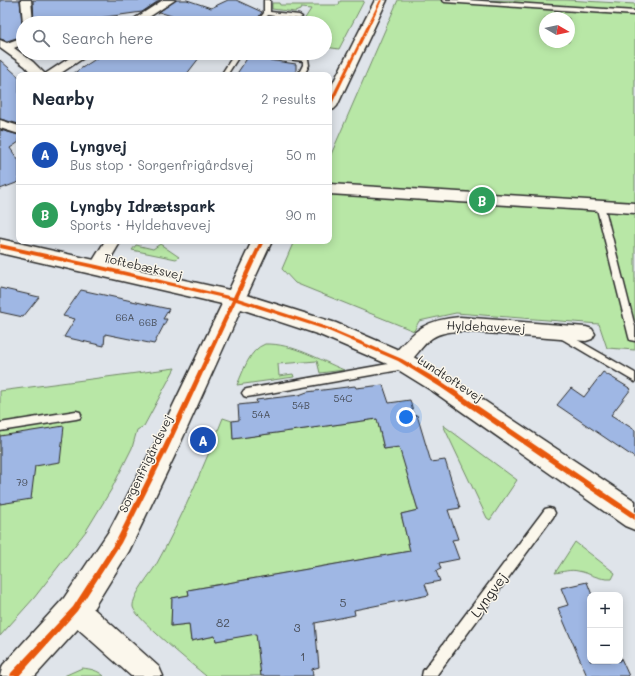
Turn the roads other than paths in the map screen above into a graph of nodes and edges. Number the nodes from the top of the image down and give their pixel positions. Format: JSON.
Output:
{"nodes":[{"id":1,"x":26,"y":0,"type":"edge"},
{"id":2,"x":170,"y":0,"type":"edge"},
{"id":3,"x":267,"y":0,"type":"edge"},
{"id":4,"x":381,"y":0,"type":"edge"},
{"id":5,"x":445,"y":0,"type":"edge"},
{"id":6,"x":267,"y":13,"type":"junction"},
{"id":7,"x":635,"y":13,"type":"edge"},
{"id":8,"x":27,"y":16,"type":"edge"},
{"id":9,"x":144,"y":16,"type":"edge"},
{"id":10,"x":265,"y":16,"type":"edge"},
{"id":11,"x":292,"y":16,"type":"edge"},
{"id":12,"x":16,"y":42,"type":"edge"},
{"id":13,"x":3,"y":45,"type":"edge"},
{"id":14,"x":16,"y":54,"type":"edge"},
{"id":15,"x":24,"y":60,"type":"edge"},
{"id":16,"x":74,"y":60,"type":"edge"},
{"id":17,"x":234,"y":60,"type":"edge"},
{"id":18,"x":306,"y":60,"type":"edge"},
{"id":19,"x":37,"y":72,"type":"edge"},
{"id":20,"x":55,"y":72,"type":"edge"},
{"id":21,"x":226,"y":72,"type":"edge"},
{"id":22,"x":302,"y":72,"type":"edge"},
{"id":23,"x":332,"y":100,"type":"edge"},
{"id":24,"x":0,"y":124,"type":"edge"},
{"id":25,"x":16,"y":129,"type":"edge"},
{"id":26,"x":332,"y":190,"type":"edge"},
{"id":27,"x":600,"y":205,"type":"junction"},
{"id":28,"x":635,"y":208,"type":"edge"},
{"id":29,"x":111,"y":244,"type":"edge"},
{"id":30,"x":261,"y":244,"type":"edge"},
{"id":31,"x":0,"y":246,"type":"edge"},
{"id":32,"x":97,"y":267,"type":"junction"},
{"id":33,"x":234,"y":299,"type":"junction"},
{"id":34,"x":555,"y":331,"type":"junction"},
{"id":35,"x":586,"y":334,"type":"dead end"},
{"id":36,"x":635,"y":337,"type":"edge"},
{"id":37,"x":404,"y":362,"type":"junction"},
{"id":38,"x":635,"y":378,"type":"edge"},
{"id":39,"x":247,"y":393,"type":"dead end"},
{"id":40,"x":76,"y":415,"type":"dead end"},
{"id":41,"x":0,"y":427,"type":"edge"},
{"id":42,"x":549,"y":513,"type":"dead end"},
{"id":43,"x":635,"y":518,"type":"edge"},
{"id":44,"x":76,"y":609,"type":"junction"},
{"id":45,"x":14,"y":676,"type":"edge"},
{"id":46,"x":150,"y":676,"type":"edge"},
{"id":47,"x":428,"y":676,"type":"edge"}],
"edges":[{"from":1,"to":8,"type":"street"},
{"from":2,"to":9,"type":"street"},
{"from":3,"to":6,"type":"lane"},
{"from":4,"to":23,"type":"street"},
{"from":5,"to":7,"type":"lane"},
{"from":6,"to":10,"type":"lane"},
{"from":6,"to":11,"type":"lane"},
{"from":12,"to":13,"type":"street"},
{"from":13,"to":14,"type":"street"},
{"from":15,"to":19,"type":"street"},
{"from":16,"to":20,"type":"street"},
{"from":17,"to":21,"type":"lane"},
{"from":18,"to":22,"type":"lane"},
{"from":24,"to":25,"type":"street"},
{"from":26,"to":27,"type":"street"},
{"from":27,"to":28,"type":"street"},
{"from":27,"to":36,"type":"lane"},
{"from":29,"to":32,"type":"street"},
{"from":30,"to":33,"type":"street","name":"Sorgenfrigårdsvej"},
{"from":31,"to":32,"type":"street","name":"Toftebæksvej"},
{"from":32,"to":33,"type":"street","name":"Toftebæksvej"},
{"from":33,"to":37,"type":"street","name":"Lundtoftevej"},
{"from":33,"to":44,"type":"street","name":"Sorgenfrigårdsvej"},
{"from":34,"to":35,"type":"street","name":"Hyldehavevej"},
{"from":34,"to":37,"type":"street","name":"Hyldehavevej"},
{"from":34,"to":38,"type":"lane"},
{"from":37,"to":39,"type":"lane"},
{"from":37,"to":43,"type":"street","name":"Lundtoftevej"},
{"from":40,"to":41,"type":"lane"},
{"from":42,"to":47,"type":"lane","name":"Lyngvej"},
{"from":44,"to":45,"type":"street","name":"Sorgenfrigårdsvej"},
{"from":44,"to":46,"type":"street"}]}
